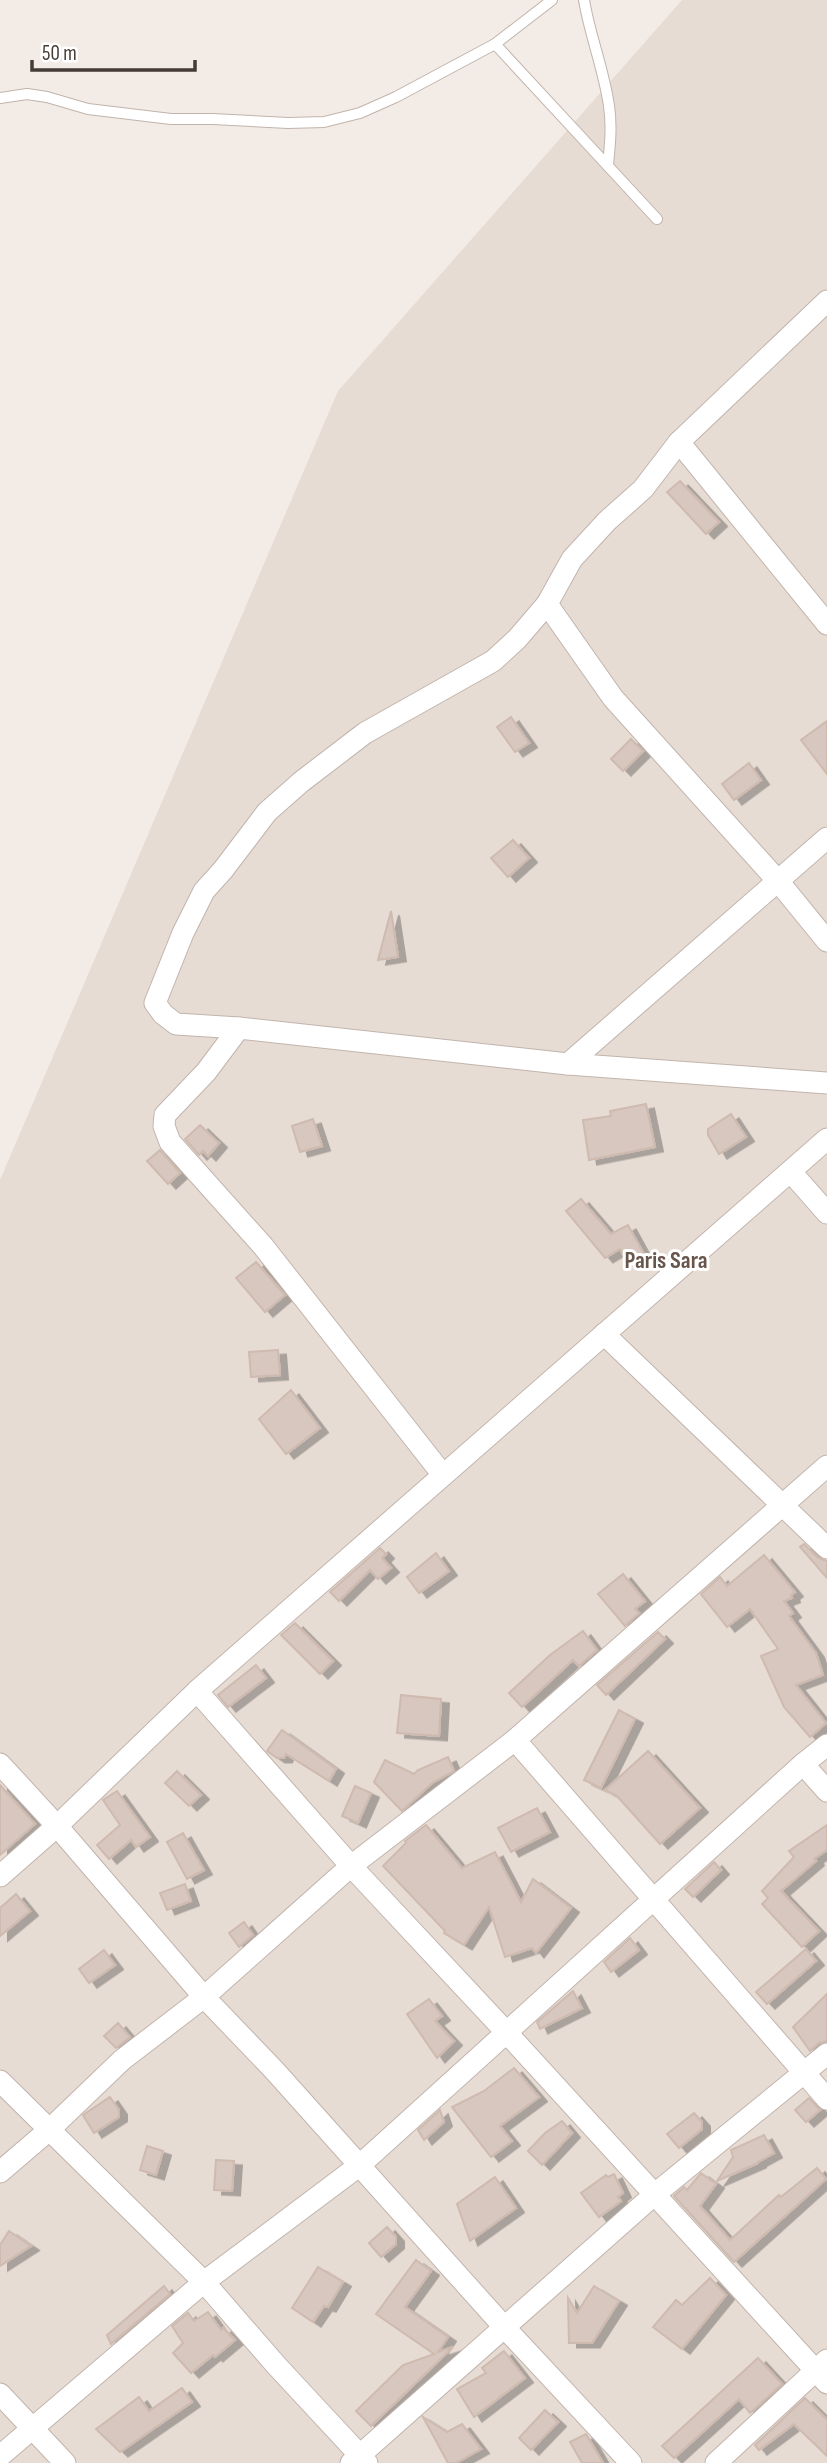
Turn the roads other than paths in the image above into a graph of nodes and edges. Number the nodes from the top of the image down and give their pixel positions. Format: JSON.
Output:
{"nodes":[{"id":1,"x":552,"y":0,"type":"edge"},
{"id":2,"x":584,"y":0,"type":"edge"},
{"id":3,"x":495,"y":44,"type":"junction"},
{"id":4,"x":0,"y":98,"type":"edge"},
{"id":5,"x":608,"y":165,"type":"junction"},
{"id":6,"x":657,"y":219,"type":"dead end"},
{"id":7,"x":824,"y":311,"type":"edge"},
{"id":8,"x":679,"y":442,"type":"junction"},
{"id":9,"x":547,"y":604,"type":"junction"},
{"id":10,"x":827,"y":624,"type":"edge"},
{"id":11,"x":827,"y":838,"type":"edge"},
{"id":12,"x":778,"y":881,"type":"junction"},
{"id":13,"x":827,"y":941,"type":"edge"},
{"id":14,"x":239,"y":1028,"type":"junction"},
{"id":15,"x":568,"y":1064,"type":"junction"},
{"id":16,"x":827,"y":1083,"type":"edge"},
{"id":17,"x":827,"y":1139,"type":"edge"},
{"id":18,"x":791,"y":1172,"type":"junction"},
{"id":19,"x":827,"y":1213,"type":"edge"},
{"id":20,"x":604,"y":1334,"type":"junction"},
{"id":21,"x":827,"y":1466,"type":"edge"},
{"id":22,"x":443,"y":1475,"type":"junction"},
{"id":23,"x":783,"y":1504,"type":"junction"},
{"id":24,"x":827,"y":1548,"type":"edge"},
{"id":25,"x":197,"y":1690,"type":"junction"},
{"id":26,"x":515,"y":1741,"type":"junction"},
{"id":27,"x":827,"y":1745,"type":"edge"},
{"id":28,"x":803,"y":1763,"type":"junction"},
{"id":29,"x":0,"y":1765,"type":"edge"},
{"id":30,"x":827,"y":1791,"type":"edge"},
{"id":31,"x":57,"y":1826,"type":"junction"},
{"id":32,"x":351,"y":1866,"type":"junction"},
{"id":33,"x":0,"y":1876,"type":"edge"},
{"id":34,"x":653,"y":1901,"type":"junction"},
{"id":35,"x":204,"y":1997,"type":"junction"},
{"id":36,"x":507,"y":2033,"type":"junction"},
{"id":37,"x":827,"y":2054,"type":"edge"},
{"id":38,"x":804,"y":2075,"type":"junction"},
{"id":39,"x":0,"y":2081,"type":"edge"},
{"id":40,"x":827,"y":2099,"type":"edge"},
{"id":41,"x":49,"y":2130,"type":"junction"},
{"id":42,"x":360,"y":2165,"type":"junction"},
{"id":43,"x":0,"y":2172,"type":"edge"},
{"id":44,"x":656,"y":2194,"type":"junction"},
{"id":45,"x":204,"y":2282,"type":"junction"},
{"id":46,"x":505,"y":2328,"type":"junction"},
{"id":47,"x":823,"y":2371,"type":"edge"},
{"id":48,"x":0,"y":2394,"type":"edge"},
{"id":49,"x":32,"y":2428,"type":"junction"},
{"id":50,"x":0,"y":2456,"type":"edge"},
{"id":51,"x":359,"y":2460,"type":"edge"},
{"id":52,"x":65,"y":2463,"type":"edge"},
{"id":53,"x":631,"y":2463,"type":"edge"},
{"id":54,"x":716,"y":2463,"type":"edge"}],
"edges":[{"from":1,"to":3,"type":"lane"},
{"from":2,"to":5,"type":"lane"},
{"from":3,"to":4,"type":"lane"},
{"from":3,"to":5,"type":"lane"},
{"from":5,"to":6,"type":"lane"},
{"from":7,"to":8,"type":"street"},
{"from":8,"to":9,"type":"street"},
{"from":8,"to":10,"type":"street"},
{"from":9,"to":12,"type":"street"},
{"from":9,"to":14,"type":"street"},
{"from":11,"to":12,"type":"street"},
{"from":12,"to":13,"type":"street"},
{"from":12,"to":15,"type":"street"},
{"from":14,"to":15,"type":"street"},
{"from":14,"to":22,"type":"street"},
{"from":15,"to":16,"type":"street"},
{"from":17,"to":18,"type":"street"},
{"from":18,"to":19,"type":"street"},
{"from":18,"to":20,"type":"street"},
{"from":20,"to":22,"type":"street"},
{"from":20,"to":23,"type":"street"},
{"from":21,"to":23,"type":"street"},
{"from":22,"to":25,"type":"street"},
{"from":23,"to":24,"type":"street"},
{"from":23,"to":26,"type":"street"},
{"from":25,"to":31,"type":"street"},
{"from":25,"to":32,"type":"street"},
{"from":26,"to":32,"type":"street"},
{"from":26,"to":34,"type":"street"},
{"from":27,"to":28,"type":"street"},
{"from":28,"to":30,"type":"street"},
{"from":28,"to":34,"type":"street"},
{"from":29,"to":31,"type":"street"},
{"from":31,"to":33,"type":"street"},
{"from":31,"to":35,"type":"street"},
{"from":32,"to":35,"type":"street"},
{"from":32,"to":36,"type":"street"},
{"from":34,"to":36,"type":"street"},
{"from":34,"to":38,"type":"street"},
{"from":35,"to":41,"type":"street"},
{"from":35,"to":42,"type":"street"},
{"from":36,"to":42,"type":"street"},
{"from":36,"to":44,"type":"street"},
{"from":37,"to":38,"type":"street"},
{"from":38,"to":40,"type":"street"},
{"from":38,"to":44,"type":"street"},
{"from":39,"to":41,"type":"street"},
{"from":41,"to":43,"type":"street"},
{"from":41,"to":45,"type":"street"},
{"from":42,"to":45,"type":"street"},
{"from":42,"to":46,"type":"street"},
{"from":44,"to":46,"type":"street"},
{"from":44,"to":47,"type":"street"},
{"from":45,"to":49,"type":"street"},
{"from":45,"to":51,"type":"street"},
{"from":46,"to":51,"type":"street"},
{"from":46,"to":53,"type":"street"},
{"from":47,"to":54,"type":"street"},
{"from":48,"to":49,"type":"street"},
{"from":49,"to":50,"type":"street"},
{"from":49,"to":52,"type":"street"}]}
